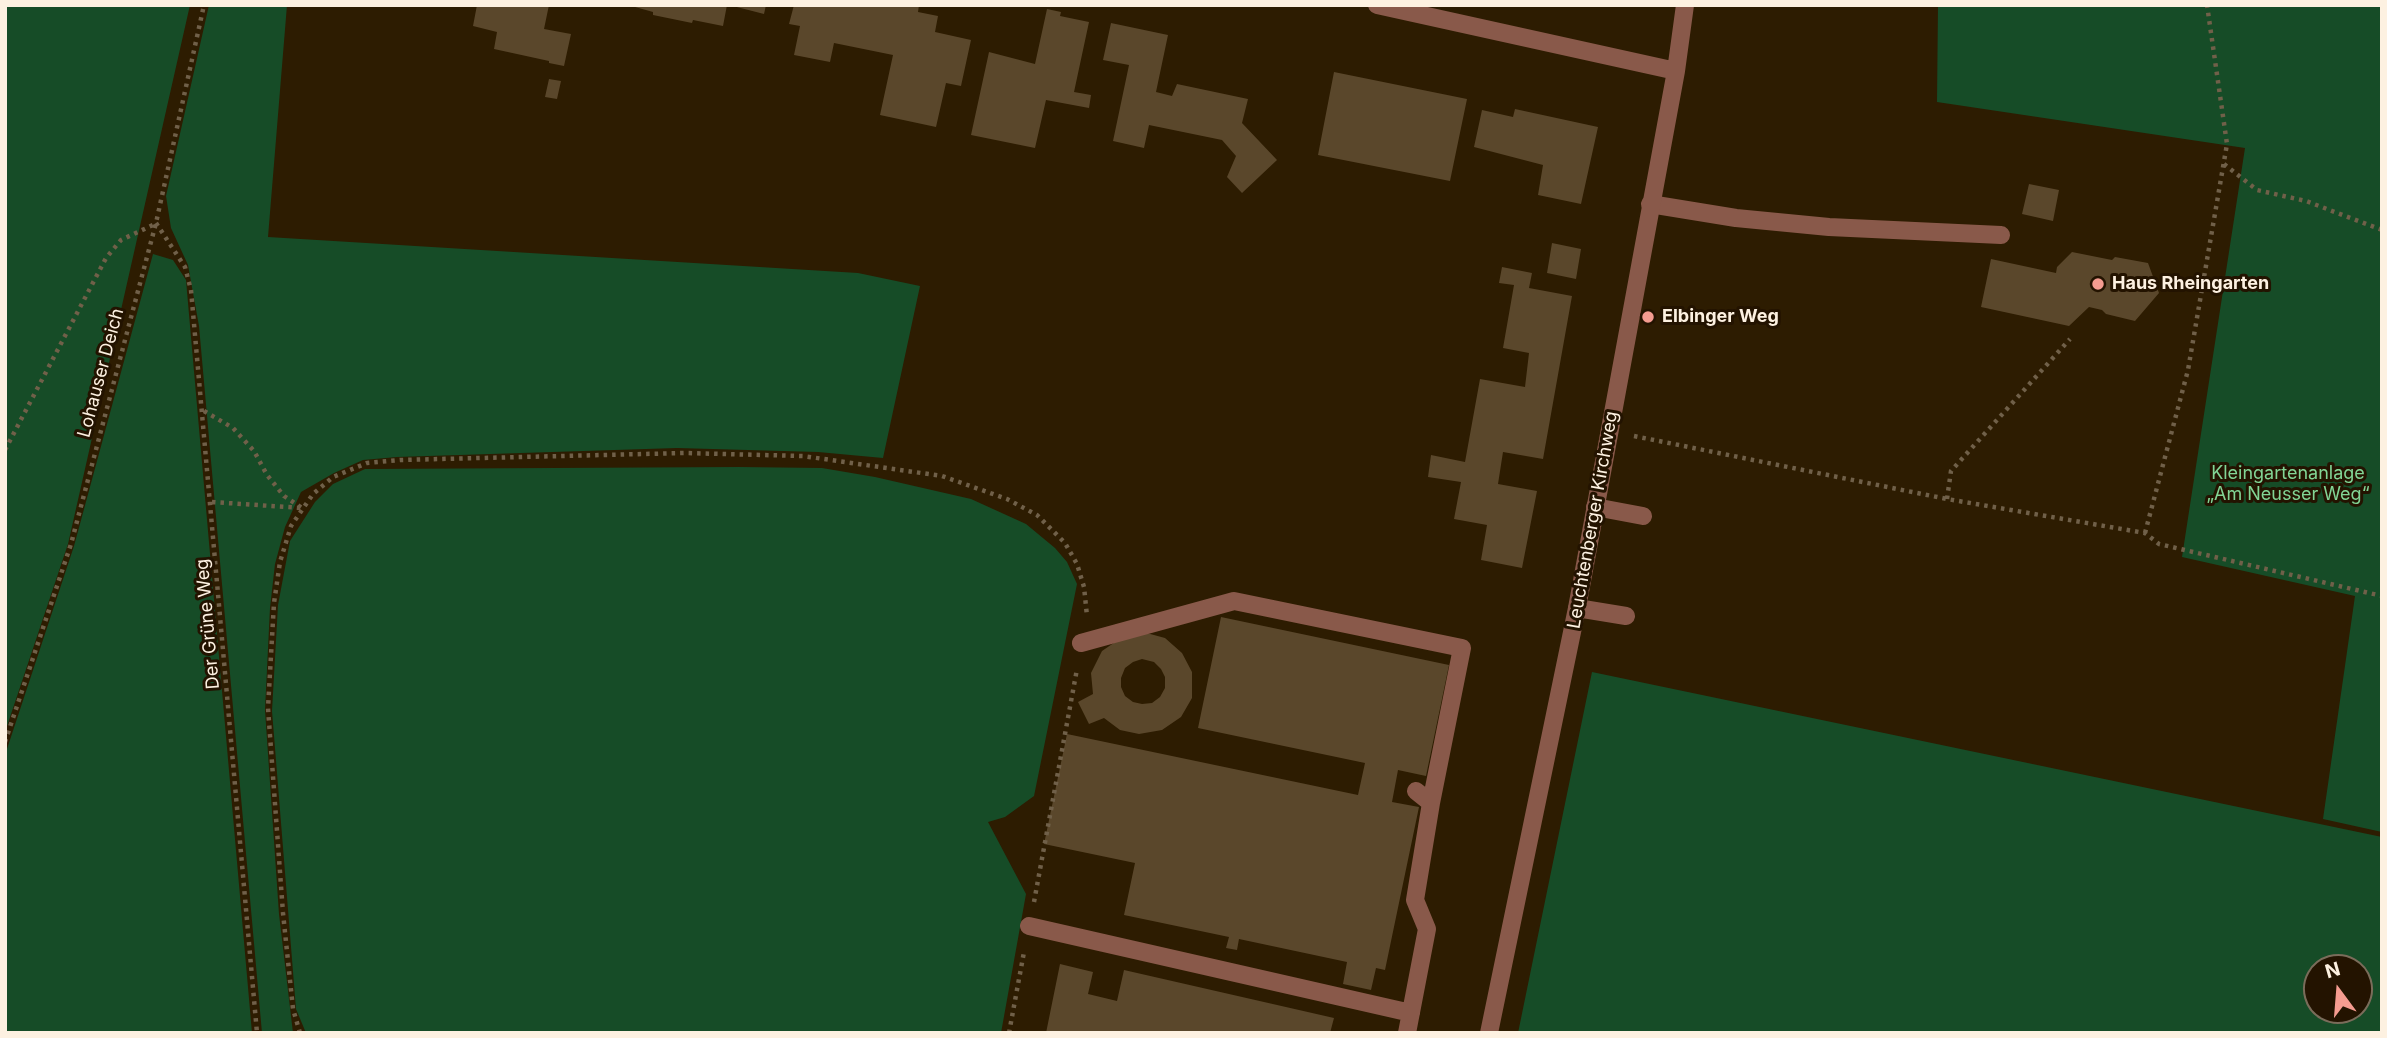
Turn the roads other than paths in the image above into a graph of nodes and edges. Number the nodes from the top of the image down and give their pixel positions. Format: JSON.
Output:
{"nodes":[{"id":1,"x":1377,"y":5,"type":"edge"},
{"id":2,"x":1685,"y":5,"type":"edge"},
{"id":3,"x":1676,"y":71,"type":"junction"},
{"id":4,"x":1650,"y":204,"type":"junction"},
{"id":5,"x":2001,"y":235,"type":"dead end"},
{"id":6,"x":1595,"y":507,"type":"junction"},
{"id":7,"x":1643,"y":516,"type":"dead end"},
{"id":8,"x":1577,"y":608,"type":"junction"},
{"id":9,"x":1626,"y":616,"type":"dead end"},
{"id":10,"x":1082,"y":643,"type":"road end"},
{"id":11,"x":1416,"y":791,"type":"dead end"},
{"id":12,"x":1431,"y":803,"type":"junction"},
{"id":13,"x":1029,"y":926,"type":"road end"},
{"id":14,"x":1411,"y":1013,"type":"junction"},
{"id":15,"x":1407,"y":1033,"type":"edge"},
{"id":16,"x":1489,"y":1033,"type":"edge"}],
"edges":[{"from":1,"to":3,"type":"street"},
{"from":2,"to":3,"type":"street","name":"Leuchtenberger Kirchweg"},
{"from":3,"to":4,"type":"street","name":"Leuchtenberger Kirchweg"},
{"from":4,"to":5,"type":"street"},
{"from":4,"to":6,"type":"street","name":"Leuchtenberger Kirchweg"},
{"from":6,"to":7,"type":"street"},
{"from":6,"to":8,"type":"street","name":"Leuchtenberger Kirchweg"},
{"from":8,"to":9,"type":"street"},
{"from":8,"to":16,"type":"street","name":"Leuchtenberger Kirchweg"},
{"from":10,"to":12,"type":"street"},
{"from":11,"to":12,"type":"street"},
{"from":12,"to":14,"type":"street"},
{"from":13,"to":14,"type":"street"},
{"from":14,"to":15,"type":"street"}]}
